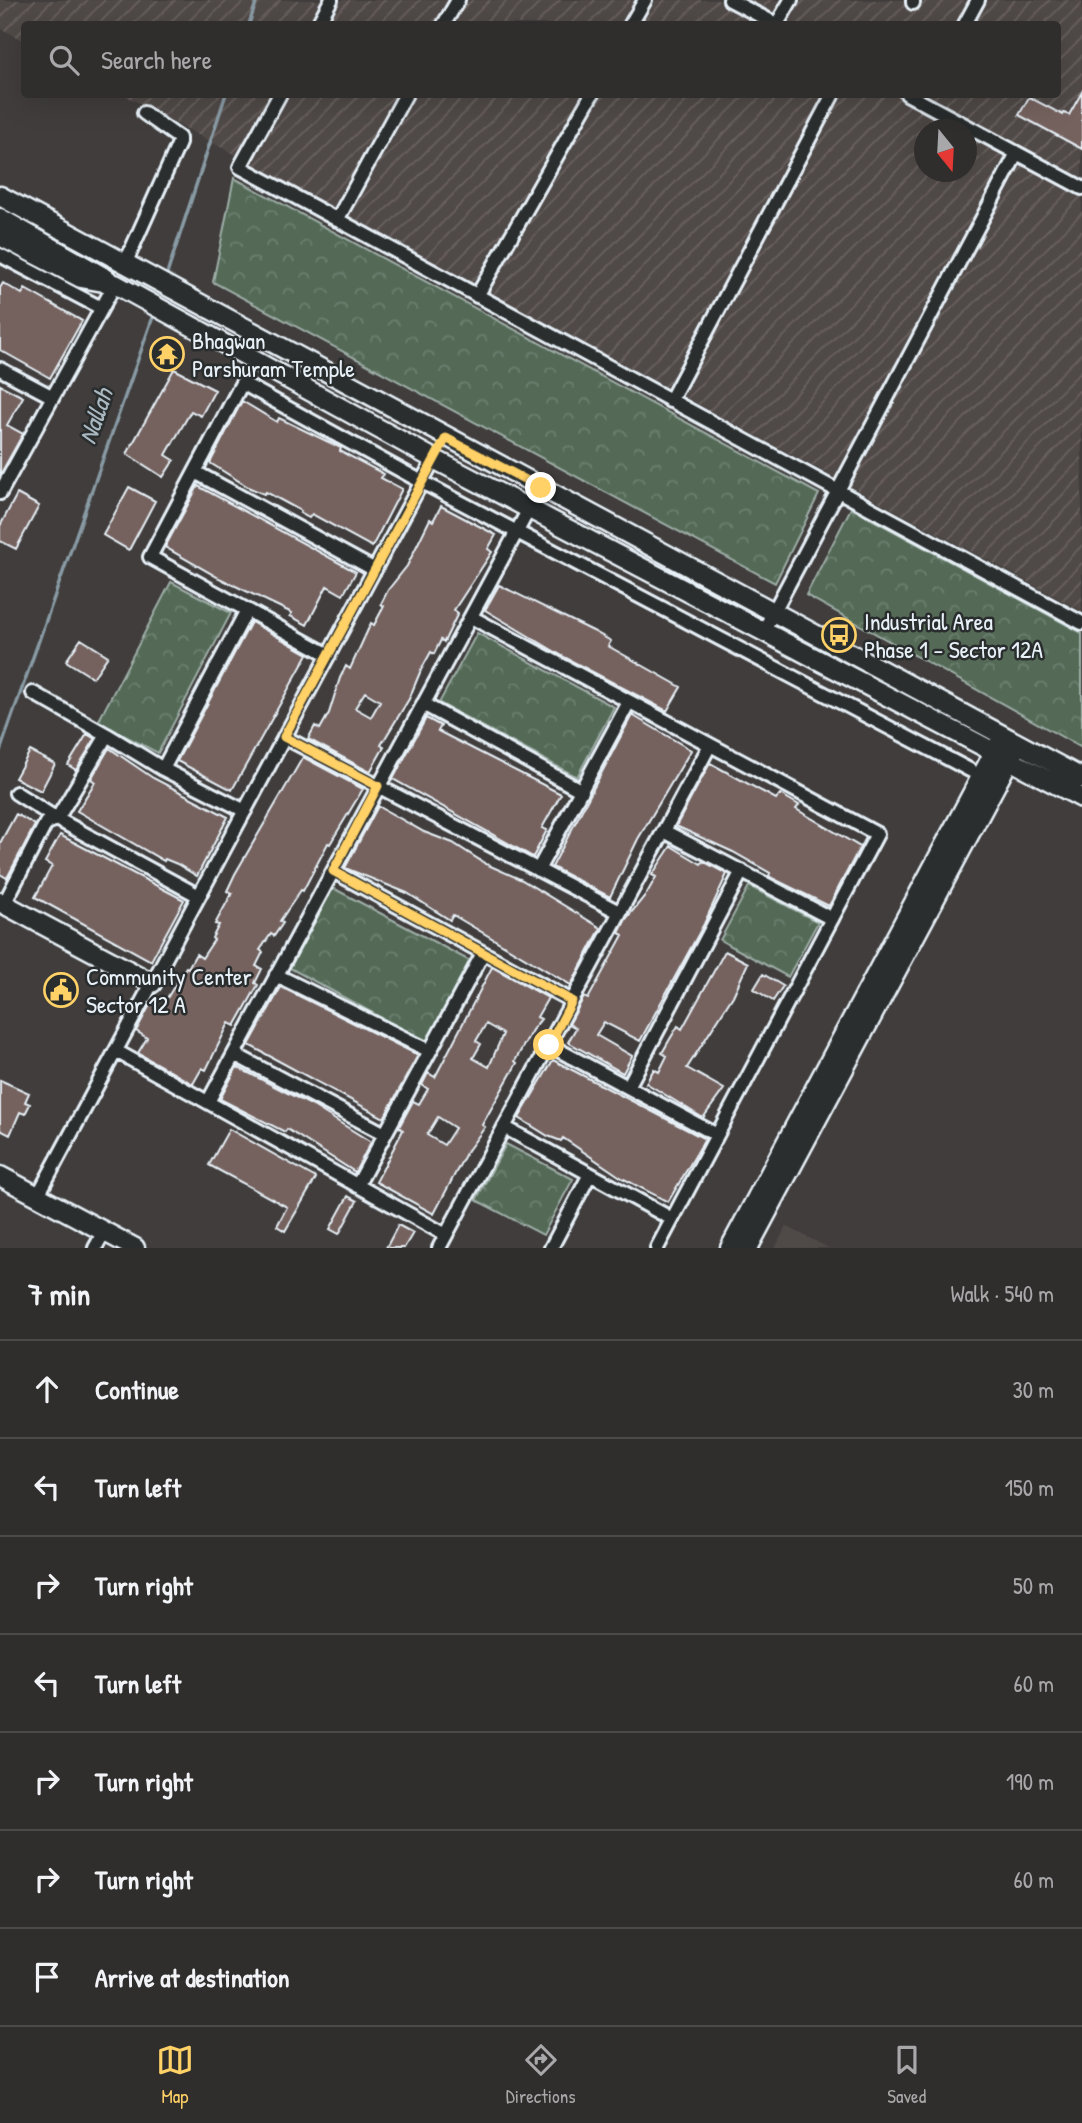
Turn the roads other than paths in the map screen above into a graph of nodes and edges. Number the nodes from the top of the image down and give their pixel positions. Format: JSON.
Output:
{"nodes":[{"id":1,"x":331,"y":0,"type":"edge"},
{"id":2,"x":458,"y":0,"type":"edge"},
{"id":3,"x":645,"y":0,"type":"edge"},
{"id":4,"x":730,"y":0,"type":"edge"},
{"id":5,"x":791,"y":0,"type":"edge"},
{"id":6,"x":978,"y":0,"type":"edge"},
{"id":7,"x":320,"y":21,"type":"edge"},
{"id":8,"x":446,"y":21,"type":"edge"},
{"id":9,"x":633,"y":21,"type":"edge"},
{"id":10,"x":770,"y":21,"type":"edge"},
{"id":11,"x":778,"y":21,"type":"edge"},
{"id":12,"x":967,"y":21,"type":"edge"},
{"id":13,"x":278,"y":98,"type":"edge"},
{"id":14,"x":404,"y":98,"type":"edge"},
{"id":15,"x":590,"y":98,"type":"edge"},
{"id":16,"x":831,"y":98,"type":"edge"},
{"id":17,"x":924,"y":99,"type":"edge"},
{"id":18,"x":144,"y":113,"type":"dead end"},
{"id":19,"x":1017,"y":153,"type":"junction"},
{"id":20,"x":1082,"y":188,"type":"edge"},
{"id":21,"x":0,"y":196,"type":"edge"},
{"id":22,"x":0,"y":218,"type":"edge"},
{"id":23,"x":337,"y":220,"type":"junction"},
{"id":24,"x":0,"y":236,"type":"edge"},
{"id":25,"x":0,"y":255,"type":"edge"},
{"id":26,"x":132,"y":267,"type":"junction"},
{"id":27,"x":120,"y":287,"type":"junction"},
{"id":28,"x":477,"y":296,"type":"junction"},
{"id":29,"x":101,"y":309,"type":"junction"},
{"id":30,"x":0,"y":369,"type":"edge"},
{"id":31,"x":53,"y":397,"type":"junction"},
{"id":32,"x":670,"y":401,"type":"junction"},
{"id":33,"x":446,"y":438,"type":"junction"},
{"id":34,"x":434,"y":459,"type":"junction"},
{"id":35,"x":195,"y":472,"type":"junction"},
{"id":36,"x":422,"y":482,"type":"junction"},
{"id":37,"x":2,"y":485,"type":"edge"},
{"id":38,"x":837,"y":492,"type":"junction"},
{"id":39,"x":530,"y":509,"type":"junction"},
{"id":40,"x":517,"y":531,"type":"junction"},
{"id":41,"x":375,"y":570,"type":"junction"},
{"id":42,"x":247,"y":610,"type":"junction"},
{"id":43,"x":774,"y":612,"type":"junction"},
{"id":44,"x":471,"y":617,"type":"junction"},
{"id":45,"x":1082,"y":623,"type":"edge"},
{"id":46,"x":763,"y":632,"type":"junction"},
{"id":47,"x":329,"y":655,"type":"junction"},
{"id":48,"x":33,"y":693,"type":"dead end"},
{"id":49,"x":629,"y":702,"type":"junction"},
{"id":50,"x":423,"y":705,"type":"junction"},
{"id":51,"x":107,"y":735,"type":"junction"},
{"id":52,"x":284,"y":737,"type":"junction"},
{"id":53,"x":1010,"y":740,"type":"junction"},
{"id":54,"x":710,"y":746,"type":"junction"},
{"id":55,"x":1001,"y":758,"type":"junction"},
{"id":56,"x":163,"y":769,"type":"junction"},
{"id":57,"x":981,"y":776,"type":"junction"},
{"id":58,"x":1082,"y":778,"type":"edge"},
{"id":59,"x":378,"y":786,"type":"junction"},
{"id":60,"x":582,"y":791,"type":"junction"},
{"id":61,"x":16,"y":793,"type":"dead end"},
{"id":62,"x":1082,"y":798,"type":"edge"},
{"id":63,"x":245,"y":811,"type":"junction"},
{"id":64,"x":57,"y":818,"type":"junction"},
{"id":65,"x":664,"y":831,"type":"junction"},
{"id":66,"x":538,"y":870,"type":"junction"},
{"id":67,"x":333,"y":871,"type":"junction"},
{"id":68,"x":742,"y":872,"type":"junction"},
{"id":69,"x":199,"y":896,"type":"junction"},
{"id":70,"x":2,"y":903,"type":"edge"},
{"id":71,"x":619,"y":912,"type":"junction"},
{"id":72,"x":832,"y":919,"type":"junction"},
{"id":73,"x":483,"y":953,"type":"junction"},
{"id":74,"x":276,"y":975,"type":"junction"},
{"id":75,"x":152,"y":983,"type":"junction"},
{"id":76,"x":572,"y":1001,"type":"junction"},
{"id":77,"x":549,"y":1045,"type":"junction"},
{"id":78,"x":116,"y":1051,"type":"junction"},
{"id":79,"x":430,"y":1051,"type":"junction"},
{"id":80,"x":234,"y":1054,"type":"junction"},
{"id":81,"x":628,"y":1087,"type":"junction"},
{"id":82,"x":208,"y":1102,"type":"junction"},
{"id":83,"x":504,"y":1127,"type":"junction"},
{"id":84,"x":385,"y":1135,"type":"junction"},
{"id":85,"x":717,"y":1135,"type":"junction"},
{"id":86,"x":590,"y":1174,"type":"junction"},
{"id":87,"x":0,"y":1176,"type":"edge"},
{"id":88,"x":357,"y":1186,"type":"junction"},
{"id":89,"x":37,"y":1197,"type":"junction"},
{"id":90,"x":672,"y":1219,"type":"junction"},
{"id":91,"x":446,"y":1235,"type":"junction"},
{"id":92,"x":99,"y":1240,"type":"edge"},
{"id":93,"x":135,"y":1248,"type":"edge"},
{"id":94,"x":439,"y":1248,"type":"edge"},
{"id":95,"x":551,"y":1248,"type":"edge"},
{"id":96,"x":657,"y":1248,"type":"edge"},
{"id":97,"x":730,"y":1248,"type":"edge"},
{"id":98,"x":748,"y":1248,"type":"edge"}],
"edges":[{"from":1,"to":7,"type":"street"},
{"from":2,"to":8,"type":"street"},
{"from":3,"to":9,"type":"street"},
{"from":4,"to":10,"type":"street"},
{"from":5,"to":11,"type":"street"},
{"from":6,"to":12,"type":"street"},
{"from":13,"to":23,"type":"street"},
{"from":14,"to":23,"type":"street"},
{"from":15,"to":28,"type":"street"},
{"from":16,"to":32,"type":"street"},
{"from":17,"to":19,"type":"street"},
{"from":18,"to":26,"type":"street"},
{"from":19,"to":20,"type":"street"},
{"from":19,"to":38,"type":"street"},
{"from":21,"to":26,"type":"street"},
{"from":22,"to":27,"type":"street"},
{"from":23,"to":28,"type":"street"},
{"from":24,"to":27,"type":"street"},
{"from":25,"to":29,"type":"street"},
{"from":26,"to":33,"type":"street"},
{"from":27,"to":29,"type":"street"},
{"from":27,"to":34,"type":"street"},
{"from":28,"to":32,"type":"street"},
{"from":29,"to":31,"type":"street"},
{"from":30,"to":31,"type":"street"},
{"from":31,"to":37,"type":"street"},
{"from":32,"to":38,"type":"street"},
{"from":33,"to":34,"type":"street"},
{"from":33,"to":43,"type":"street"},
{"from":34,"to":36,"type":"street"},
{"from":34,"to":39,"type":"street"},
{"from":35,"to":36,"type":"street"},
{"from":35,"to":41,"type":"street"},
{"from":35,"to":42,"type":"street"},
{"from":36,"to":40,"type":"street"},
{"from":36,"to":41,"type":"street"},
{"from":38,"to":43,"type":"street"},
{"from":38,"to":45,"type":"street"},
{"from":39,"to":40,"type":"street"},
{"from":39,"to":46,"type":"street"},
{"from":40,"to":44,"type":"street"},
{"from":40,"to":57,"type":"street"},
{"from":41,"to":47,"type":"street"},
{"from":42,"to":47,"type":"street"},
{"from":42,"to":56,"type":"street"},
{"from":43,"to":46,"type":"street"},
{"from":43,"to":53,"type":"street"},
{"from":44,"to":49,"type":"street"},
{"from":44,"to":50,"type":"street"},
{"from":46,"to":55,"type":"street"},
{"from":47,"to":52,"type":"street"},
{"from":48,"to":51,"type":"street"},
{"from":49,"to":54,"type":"street"},
{"from":49,"to":60,"type":"street"},
{"from":50,"to":59,"type":"street"},
{"from":50,"to":60,"type":"street"},
{"from":51,"to":56,"type":"street"},
{"from":51,"to":64,"type":"street"},
{"from":52,"to":59,"type":"street"},
{"from":52,"to":63,"type":"street"},
{"from":53,"to":55,"type":"street"},
{"from":53,"to":58,"type":"street"},
{"from":54,"to":65,"type":"street"},
{"from":54,"to":72,"type":"street"},
{"from":55,"to":57,"type":"street"},
{"from":55,"to":62,"type":"street"},
{"from":55,"to":98,"type":"street"},
{"from":56,"to":63,"type":"street"},
{"from":57,"to":97,"type":"street"},
{"from":59,"to":66,"type":"street"},
{"from":59,"to":67,"type":"street"},
{"from":60,"to":66,"type":"street"},
{"from":61,"to":64,"type":"street"},
{"from":63,"to":69,"type":"street"},
{"from":64,"to":69,"type":"street"},
{"from":64,"to":70,"type":"street"},
{"from":65,"to":68,"type":"street"},
{"from":65,"to":71,"type":"street"},
{"from":66,"to":71,"type":"street"},
{"from":67,"to":73,"type":"street"},
{"from":67,"to":74,"type":"street"},
{"from":68,"to":72,"type":"street"},
{"from":68,"to":81,"type":"street"},
{"from":69,"to":75,"type":"street"},
{"from":70,"to":75,"type":"street"},
{"from":71,"to":76,"type":"street"},
{"from":72,"to":85,"type":"street"},
{"from":73,"to":76,"type":"street"},
{"from":73,"to":79,"type":"street"},
{"from":74,"to":79,"type":"street"},
{"from":74,"to":80,"type":"street"},
{"from":75,"to":78,"type":"street"},
{"from":76,"to":77,"type":"street"},
{"from":77,"to":81,"type":"street"},
{"from":77,"to":83,"type":"street"},
{"from":78,"to":82,"type":"street"},
{"from":78,"to":89,"type":"street"},
{"from":79,"to":84,"type":"street"},
{"from":80,"to":82,"type":"street"},
{"from":80,"to":84,"type":"street"},
{"from":81,"to":85,"type":"street"},
{"from":82,"to":88,"type":"street"},
{"from":83,"to":86,"type":"street"},
{"from":83,"to":91,"type":"street"},
{"from":84,"to":88,"type":"street"},
{"from":85,"to":90,"type":"street"},
{"from":86,"to":90,"type":"street"},
{"from":86,"to":95,"type":"street"},
{"from":87,"to":89,"type":"street"},
{"from":88,"to":91,"type":"street"},
{"from":89,"to":92,"type":"street"},
{"from":90,"to":96,"type":"street"},
{"from":91,"to":94,"type":"street"},
{"from":92,"to":93,"type":"street"}]}
